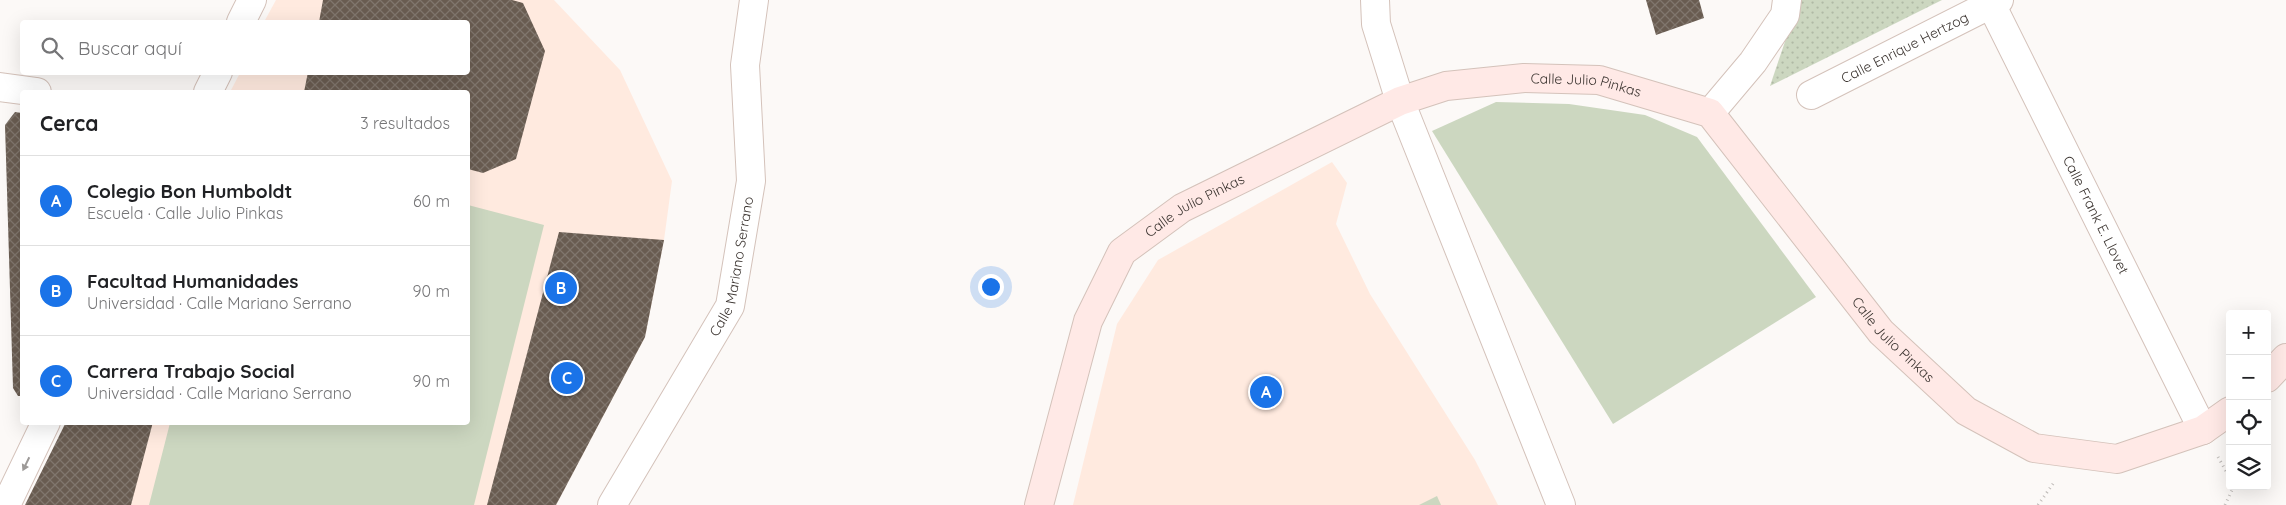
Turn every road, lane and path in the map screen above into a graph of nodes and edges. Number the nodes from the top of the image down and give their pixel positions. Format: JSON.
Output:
{"nodes":[{"id":1,"x":252,"y":0,"type":"edge"},
{"id":2,"x":754,"y":0,"type":"edge"},
{"id":3,"x":1375,"y":0,"type":"edge"},
{"id":4,"x":1787,"y":0,"type":"edge"},
{"id":5,"x":1993,"y":1,"type":"edge"},
{"id":6,"x":242,"y":20,"type":"edge"},
{"id":7,"x":216,"y":75,"type":"edge"},
{"id":8,"x":0,"y":87,"type":"edge"},
{"id":9,"x":22,"y":90,"type":"edge"},
{"id":10,"x":209,"y":90,"type":"edge"},
{"id":11,"x":1811,"y":95,"type":"dead end"},
{"id":12,"x":1400,"y":100,"type":"junction"},
{"id":13,"x":1710,"y":113,"type":"junction"},
{"id":14,"x":2286,"y":358,"type":"edge"},
{"id":15,"x":2271,"y":374,"type":"edge"},
{"id":16,"x":2226,"y":414,"type":"edge"},
{"id":17,"x":45,"y":425,"type":"edge"},
{"id":18,"x":2203,"y":430,"type":"junction"},
{"id":19,"x":2232,"y":490,"type":"edge"},
{"id":20,"x":0,"y":501,"type":"edge"},
{"id":21,"x":1,"y":505,"type":"edge"},
{"id":22,"x":6,"y":505,"type":"edge"},
{"id":23,"x":612,"y":505,"type":"edge"},
{"id":24,"x":1040,"y":505,"type":"edge"},
{"id":25,"x":1562,"y":505,"type":"edge"},
{"id":26,"x":2225,"y":505,"type":"edge"}],
"edges":[{"from":1,"to":6,"type":"street"},
{"from":2,"to":23,"type":"street","name":"Calle Mariano Serrano"},
{"from":3,"to":12,"type":"street"},
{"from":4,"to":13,"type":"street"},
{"from":5,"to":11,"type":"street","name":"Calle Enrique Hertzog"},
{"from":5,"to":18,"type":"street","name":"Calle Frank E. Llovet"},
{"from":7,"to":10,"type":"street"},
{"from":8,"to":9,"type":"street"},
{"from":12,"to":13,"type":"street","name":"Calle Julio Pinkas"},
{"from":12,"to":24,"type":"street","name":"Calle Julio Pinkas"},
{"from":12,"to":25,"type":"street"},
{"from":13,"to":18,"type":"street","name":"Calle Julio Pinkas"},
{"from":14,"to":15,"type":"street"},
{"from":16,"to":18,"type":"street","name":"Calle Julio Pinkas"},
{"from":17,"to":22,"type":"street","one_way":true},
{"from":19,"to":26,"type":"path"},
{"from":20,"to":21,"type":"street"}]}
